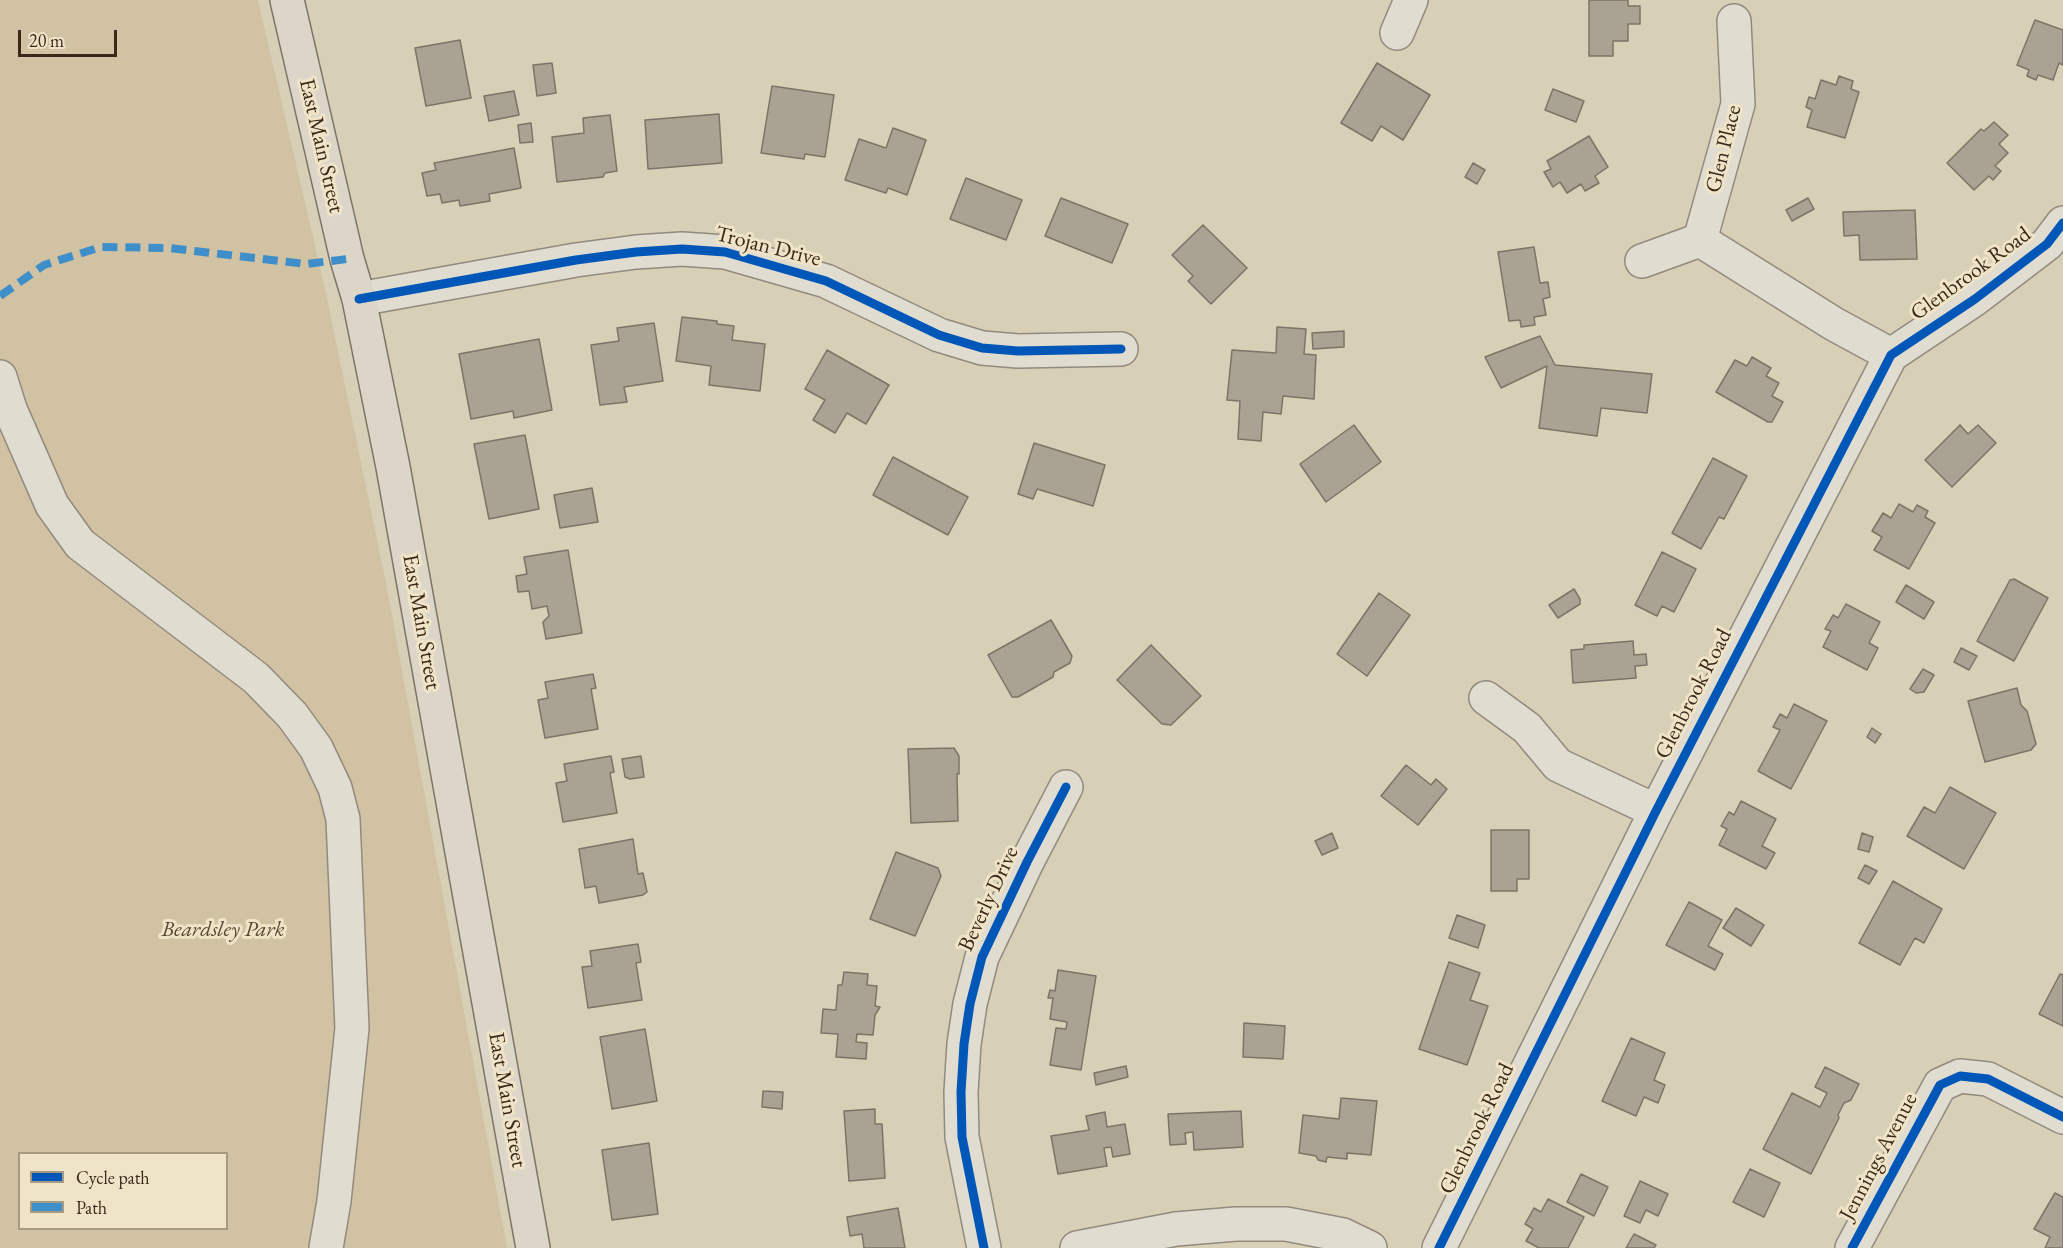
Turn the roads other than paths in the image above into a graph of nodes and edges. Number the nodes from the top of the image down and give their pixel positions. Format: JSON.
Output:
{"nodes":[{"id":1,"x":287,"y":0,"type":"edge"},
{"id":2,"x":1411,"y":0,"type":"edge"},
{"id":3,"x":1734,"y":21,"type":"dead end"},
{"id":4,"x":1397,"y":33,"type":"dead end"},
{"id":5,"x":2063,"y":223,"type":"edge"},
{"id":6,"x":1700,"y":240,"type":"junction"},
{"id":7,"x":1642,"y":261,"type":"dead end"},
{"id":8,"x":359,"y":299,"type":"junction"},
{"id":9,"x":1121,"y":349,"type":"dead end"},
{"id":10,"x":1891,"y":355,"type":"junction"},
{"id":11,"x":0,"y":377,"type":"edge"},
{"id":12,"x":1486,"y":698,"type":"dead end"},
{"id":13,"x":1066,"y":787,"type":"dead end"},
{"id":14,"x":1656,"y":810,"type":"junction"},
{"id":15,"x":2063,"y":1117,"type":"edge"},
{"id":16,"x":326,"y":1248,"type":"edge"},
{"id":17,"x":533,"y":1248,"type":"edge"},
{"id":18,"x":984,"y":1248,"type":"edge"},
{"id":19,"x":1077,"y":1248,"type":"edge"},
{"id":20,"x":1370,"y":1248,"type":"edge"},
{"id":21,"x":1439,"y":1248,"type":"edge"},
{"id":22,"x":1852,"y":1248,"type":"edge"}],
"edges":[{"from":1,"to":8,"type":"main road","name":"East Main Street"},
{"from":2,"to":4,"type":"street"},
{"from":3,"to":6,"type":"street","name":"Glen Place"},
{"from":5,"to":10,"type":"street","name":"Glenbrook Road"},
{"from":6,"to":7,"type":"street"},
{"from":6,"to":10,"type":"street"},
{"from":8,"to":9,"type":"street","name":"Trojan Drive"},
{"from":8,"to":17,"type":"main road","name":"East Main Street"},
{"from":10,"to":14,"type":"street","name":"Glenbrook Road"},
{"from":11,"to":16,"type":"street"},
{"from":12,"to":14,"type":"street"},
{"from":13,"to":18,"type":"street","name":"Beverly Drive"},
{"from":14,"to":21,"type":"street","name":"Glenbrook Road"},
{"from":15,"to":22,"type":"street","name":"Jennings Avenue"},
{"from":19,"to":20,"type":"street"}]}
